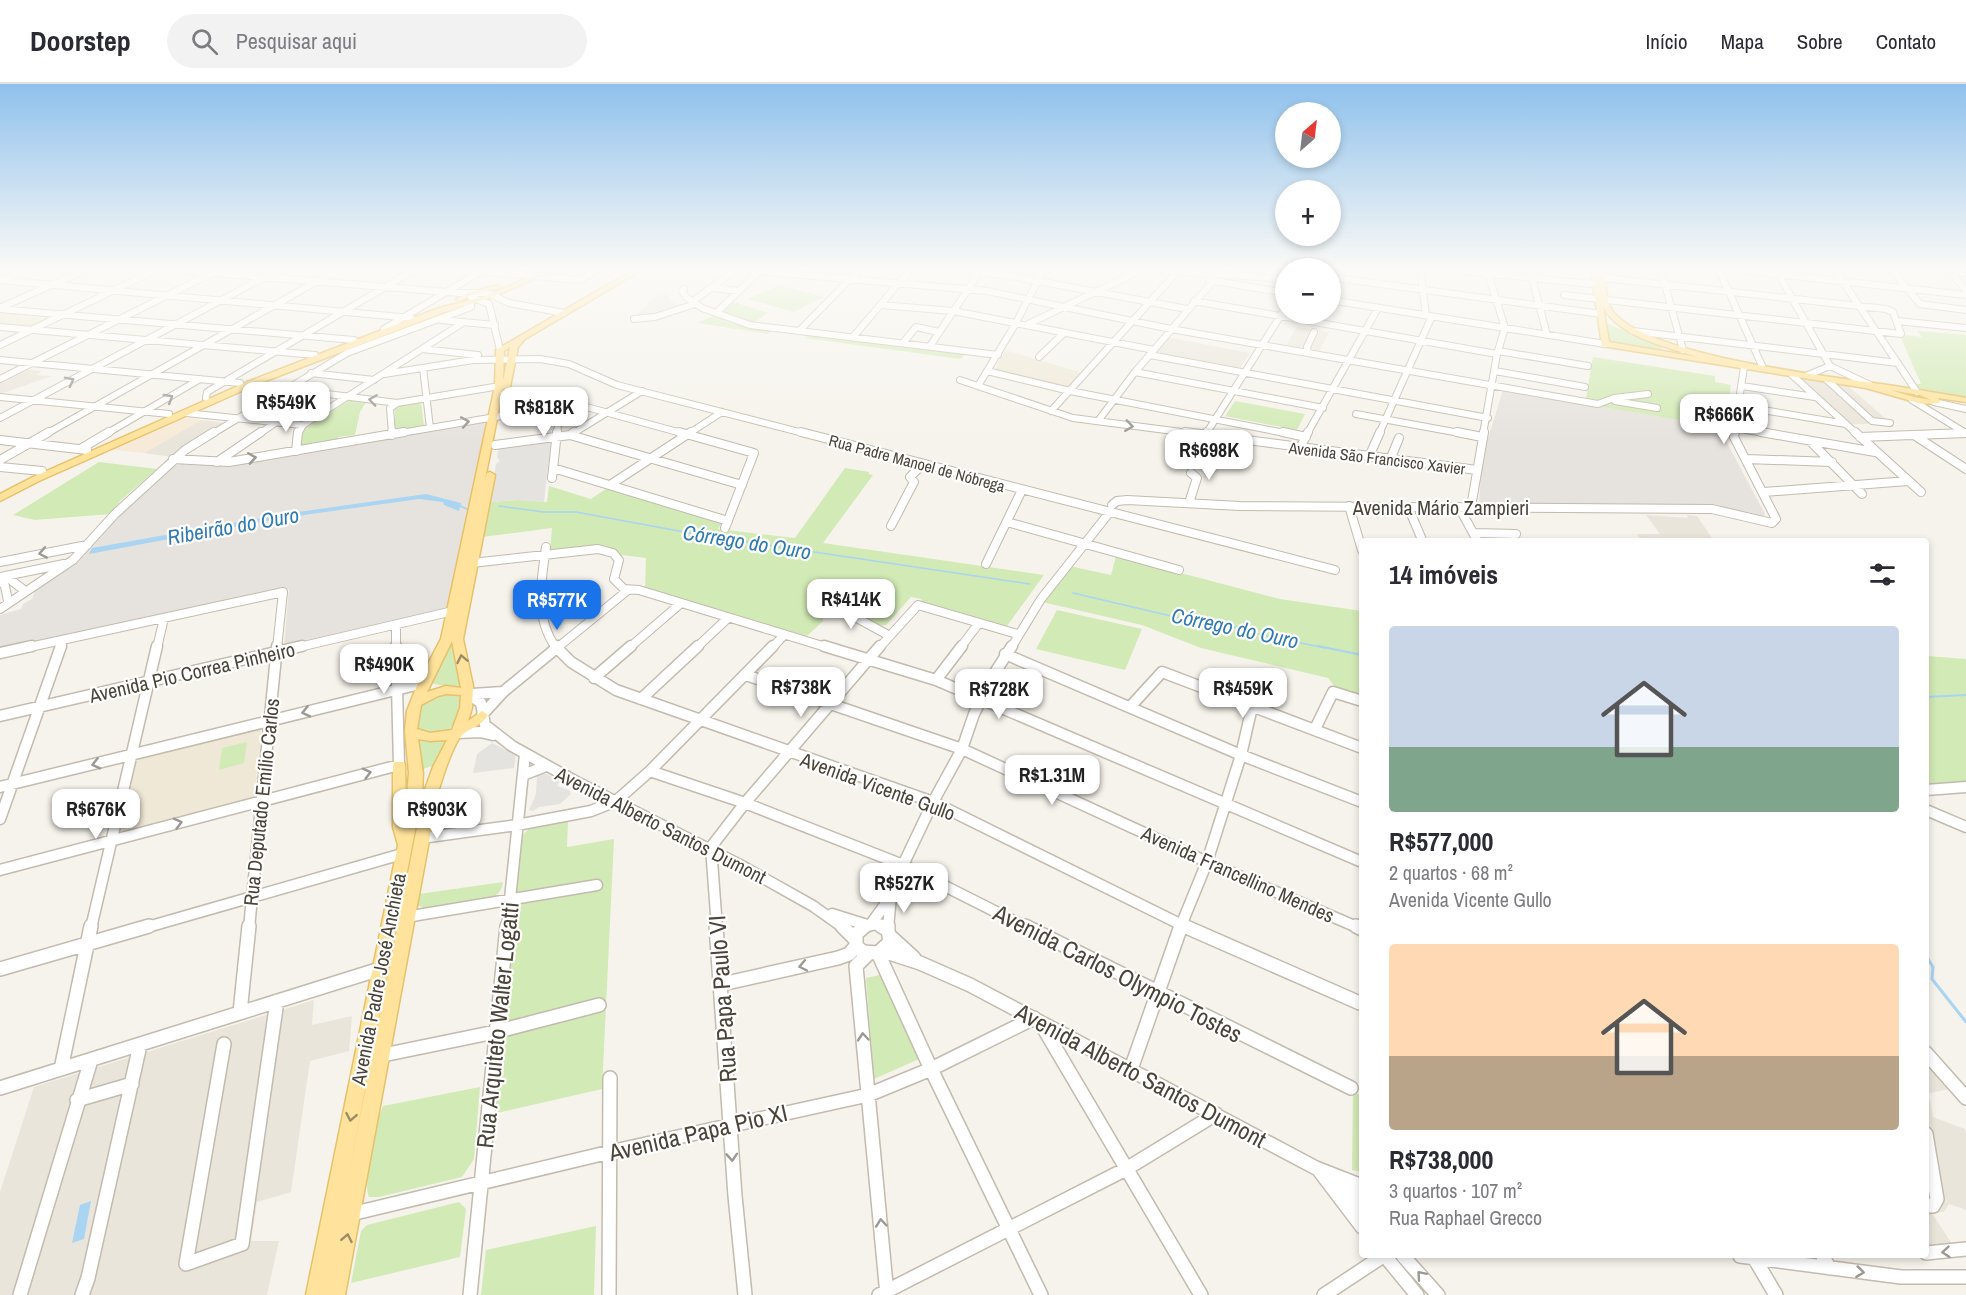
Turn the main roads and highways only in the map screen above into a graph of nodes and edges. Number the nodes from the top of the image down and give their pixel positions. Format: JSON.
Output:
{"nodes":[{"id":1,"x":390,"y":327,"type":"edge"},
{"id":2,"x":392,"y":327,"type":"edge"},
{"id":3,"x":541,"y":327,"type":"edge"},
{"id":4,"x":1603,"y":327,"type":"edge"},
{"id":5,"x":1623,"y":327,"type":"edge"},
{"id":6,"x":1627,"y":327,"type":"edge"},
{"id":7,"x":1633,"y":331,"type":"junction"},
{"id":8,"x":521,"y":338,"type":"junction"},
{"id":9,"x":1662,"y":348,"type":"junction"},
{"id":10,"x":1692,"y":356,"type":"junction"},
{"id":11,"x":503,"y":385,"type":"junction"},
{"id":12,"x":1913,"y":394,"type":"junction"},
{"id":13,"x":1966,"y":402,"type":"edge"},
{"id":14,"x":170,"y":417,"type":"junction"},
{"id":15,"x":497,"y":417,"type":"junction"},
{"id":16,"x":0,"y":492,"type":"edge"},
{"id":17,"x":0,"y":498,"type":"edge"},
{"id":18,"x":424,"y":683,"type":"junction"},
{"id":19,"x":447,"y":690,"type":"junction"},
{"id":20,"x":467,"y":693,"type":"junction"},
{"id":21,"x":415,"y":704,"type":"junction"},
{"id":22,"x":483,"y":716,"type":"road end"},
{"id":23,"x":411,"y":731,"type":"junction"},
{"id":24,"x":457,"y":733,"type":"junction"},
{"id":25,"x":439,"y":767,"type":"junction"},
{"id":26,"x":416,"y":773,"type":"junction"},
{"id":27,"x":403,"y":849,"type":"junction"},
{"id":28,"x":316,"y":1295,"type":"edge"},
{"id":29,"x":335,"y":1295,"type":"edge"}],
"edges":[{"from":1,"to":14,"type":"main road"},
{"from":2,"to":14,"type":"main road"},
{"from":3,"to":8,"type":"main road"},
{"from":4,"to":9,"type":"main road"},
{"from":5,"to":7,"type":"main road"},
{"from":6,"to":7,"type":"main road"},
{"from":7,"to":9,"type":"main road"},
{"from":8,"to":11,"type":"main road","name":"Avenida Padre José Anchieta"},
{"from":8,"to":11,"type":"main road","name":"Avenida Padre José Anchieta"},
{"from":9,"to":10,"type":"main road"},
{"from":9,"to":10,"type":"main road"},
{"from":10,"to":12,"type":"main road"},
{"from":10,"to":12,"type":"main road"},
{"from":11,"to":15,"type":"main road","name":"Avenida Padre José Anchieta"},
{"from":12,"to":13,"type":"main road"},
{"from":12,"to":13,"type":"main road"},
{"from":14,"to":16,"type":"main road"},
{"from":14,"to":17,"type":"main road"},
{"from":15,"to":18,"type":"main road","name":"Avenida Padre José Anchieta"},
{"from":20,"to":15,"type":"main road","name":"Avenida Padre José Anchieta","one_way":true},
{"from":18,"to":19,"type":"main road"},
{"from":18,"to":21,"type":"main road","name":"Avenida Padre José Anchieta"},
{"from":19,"to":20,"type":"main road"},
{"from":19,"to":21,"type":"main road"},
{"from":20,"to":24,"type":"main road","name":"Avenida Padre José Anchieta"},
{"from":21,"to":23,"type":"main road","name":"Avenida Padre José Anchieta"},
{"from":22,"to":24,"type":"main road"},
{"from":23,"to":24,"type":"main road"},
{"from":23,"to":26,"type":"main road","name":"Avenida Padre José Anchieta"},
{"from":24,"to":25,"type":"main road","name":"Avenida Padre José Anchieta"},
{"from":25,"to":26,"type":"main road"},
{"from":29,"to":25,"type":"main road","name":"Avenida Padre José Anchieta","one_way":true},
{"from":26,"to":27,"type":"main road","name":"Avenida Padre José Anchieta"},
{"from":26,"to":27,"type":"main road"},
{"from":27,"to":28,"type":"main road","name":"Avenida Padre José Anchieta","one_way":true}]}
